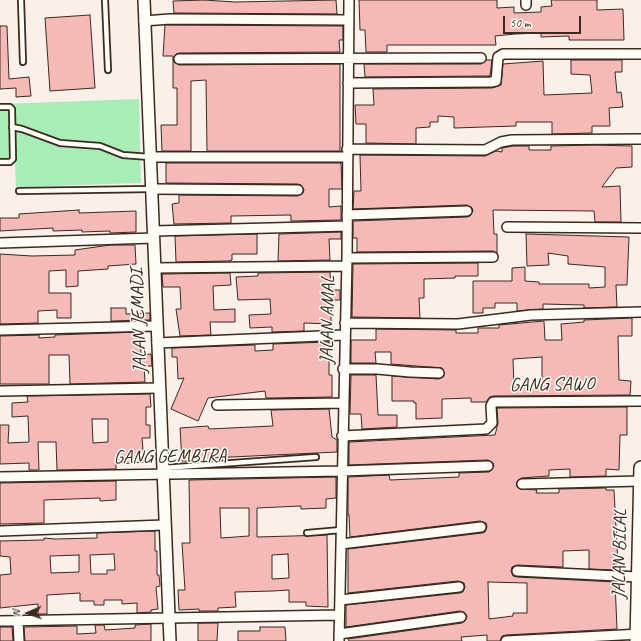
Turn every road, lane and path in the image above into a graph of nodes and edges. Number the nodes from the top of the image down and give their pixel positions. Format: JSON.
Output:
{"nodes":[{"id":1,"x":21,"y":0,"type":"edge"},
{"id":2,"x":105,"y":0,"type":"edge"},
{"id":3,"x":144,"y":0,"type":"edge"},
{"id":4,"x":349,"y":0,"type":"edge"},
{"id":5,"x":348,"y":20,"type":"junction"},
{"id":6,"x":144,"y":21,"type":"junction"},
{"id":7,"x":641,"y":54,"type":"edge"},
{"id":8,"x":481,"y":58,"type":"dead end"},
{"id":9,"x":348,"y":59,"type":"junction"},
{"id":10,"x":179,"y":60,"type":"dead end"},
{"id":11,"x":23,"y":62,"type":"dead end"},
{"id":12,"x":108,"y":70,"type":"dead end"},
{"id":13,"x":348,"y":83,"type":"junction"},
{"id":14,"x":0,"y":108,"type":"edge"},
{"id":15,"x":12,"y":127,"type":"junction"},
{"id":16,"x":641,"y":139,"type":"edge"},
{"id":17,"x":348,"y":153,"type":"junction"},
{"id":18,"x":150,"y":157,"type":"junction"},
{"id":19,"x":0,"y":162,"type":"edge"},
{"id":20,"x":151,"y":189,"type":"junction"},
{"id":21,"x":298,"y":190,"type":"dead end"},
{"id":22,"x":19,"y":191,"type":"dead end"},
{"id":23,"x":467,"y":211,"type":"dead end"},
{"id":24,"x":347,"y":214,"type":"junction"},
{"id":25,"x":347,"y":226,"type":"junction"},
{"id":26,"x":507,"y":227,"type":"dead end"},
{"id":27,"x":641,"y":228,"type":"edge"},
{"id":28,"x":154,"y":234,"type":"junction"},
{"id":29,"x":0,"y":242,"type":"edge"},
{"id":30,"x":493,"y":257,"type":"dead end"},
{"id":31,"x":346,"y":262,"type":"junction"},
{"id":32,"x":155,"y":268,"type":"junction"},
{"id":33,"x":641,"y":312,"type":"edge"},
{"id":34,"x":345,"y":323,"type":"junction"},
{"id":35,"x":156,"y":326,"type":"junction"},
{"id":36,"x":0,"y":330,"type":"edge"},
{"id":37,"x":344,"y":335,"type":"junction"},
{"id":38,"x":157,"y":343,"type":"junction"},
{"id":39,"x":343,"y":369,"type":"junction"},
{"id":40,"x":439,"y":373,"type":"dead end"},
{"id":41,"x":159,"y":388,"type":"junction"},
{"id":42,"x":0,"y":391,"type":"edge"},
{"id":43,"x":641,"y":401,"type":"edge"},
{"id":44,"x":343,"y":403,"type":"junction"},
{"id":45,"x":217,"y":405,"type":"dead end"},
{"id":46,"x":342,"y":436,"type":"junction"},
{"id":47,"x":316,"y":457,"type":"dead end"},
{"id":48,"x":488,"y":466,"type":"dead end"},
{"id":49,"x":641,"y":468,"type":"edge"},
{"id":50,"x":163,"y":471,"type":"junction"},
{"id":51,"x":342,"y":471,"type":"junction"},
{"id":52,"x":0,"y":477,"type":"edge"},
{"id":53,"x":640,"y":481,"type":"edge"},
{"id":54,"x":522,"y":484,"type":"dead end"},
{"id":55,"x":641,"y":518,"type":"edge"},
{"id":56,"x":165,"y":525,"type":"junction"},
{"id":57,"x":481,"y":527,"type":"dead end"},
{"id":58,"x":341,"y":530,"type":"junction"},
{"id":59,"x":0,"y":531,"type":"edge"},
{"id":60,"x":307,"y":533,"type":"dead end"},
{"id":61,"x":341,"y":544,"type":"junction"},
{"id":62,"x":517,"y":571,"type":"dead end"},
{"id":63,"x":638,"y":577,"type":"junction"},
{"id":64,"x":459,"y":587,"type":"dead end"},
{"id":65,"x":340,"y":600,"type":"junction"},
{"id":66,"x":639,"y":610,"type":"edge"},
{"id":67,"x":339,"y":615,"type":"junction"},
{"id":68,"x":170,"y":617,"type":"junction"},
{"id":69,"x":461,"y":617,"type":"dead end"},
{"id":70,"x":18,"y":620,"type":"junction"},
{"id":71,"x":0,"y":621,"type":"edge"},
{"id":72,"x":638,"y":637,"type":"edge"},
{"id":73,"x":339,"y":638,"type":"edge"},
{"id":74,"x":19,"y":641,"type":"edge"},
{"id":75,"x":170,"y":641,"type":"edge"},
{"id":76,"x":506,"y":641,"type":"edge"}],
"edges":[{"from":1,"to":11,"type":"lane"},
{"from":2,"to":12,"type":"lane"},
{"from":3,"to":6,"type":"street","name":"JALAN JEMADI"},
{"from":4,"to":5,"type":"street","name":"JALAN AMAL"},
{"from":5,"to":6,"type":"street"},
{"from":5,"to":9,"type":"street","name":"JALAN AMAL"},
{"from":6,"to":18,"type":"street","name":"JALAN JEMADI"},
{"from":7,"to":13,"type":"street"},
{"from":8,"to":9,"type":"street"},
{"from":9,"to":10,"type":"street"},
{"from":9,"to":13,"type":"street","name":"JALAN AMAL"},
{"from":13,"to":17,"type":"street","name":"JALAN AMAL"},
{"from":14,"to":15,"type":"lane"},
{"from":15,"to":18,"type":"lane"},
{"from":15,"to":19,"type":"lane"},
{"from":16,"to":17,"type":"street"},
{"from":17,"to":18,"type":"street"},
{"from":17,"to":24,"type":"street","name":"JALAN AMAL"},
{"from":18,"to":20,"type":"street","name":"JALAN JEMADI"},
{"from":20,"to":21,"type":"street"},
{"from":20,"to":22,"type":"lane"},
{"from":20,"to":28,"type":"street","name":"JALAN JEMADI"},
{"from":23,"to":24,"type":"street"},
{"from":24,"to":25,"type":"street","name":"JALAN AMAL"},
{"from":25,"to":28,"type":"street"},
{"from":25,"to":31,"type":"street","name":"JALAN AMAL"},
{"from":26,"to":27,"type":"street"},
{"from":28,"to":29,"type":"street"},
{"from":28,"to":32,"type":"street","name":"JALAN JEMADI"},
{"from":30,"to":31,"type":"street"},
{"from":31,"to":32,"type":"street"},
{"from":31,"to":34,"type":"street","name":"JALAN AMAL"},
{"from":32,"to":35,"type":"street","name":"JALAN JEMADI"},
{"from":33,"to":34,"type":"street"},
{"from":34,"to":37,"type":"street","name":"JALAN AMAL"},
{"from":35,"to":36,"type":"street"},
{"from":35,"to":38,"type":"street","name":"JALAN JEMADI"},
{"from":37,"to":38,"type":"street"},
{"from":37,"to":39,"type":"street","name":"JALAN AMAL"},
{"from":38,"to":41,"type":"street","name":"JALAN JEMADI"},
{"from":39,"to":40,"type":"street"},
{"from":39,"to":44,"type":"street","name":"JALAN AMAL"},
{"from":41,"to":42,"type":"street"},
{"from":41,"to":50,"type":"street","name":"JALAN JEMADI"},
{"from":43,"to":46,"type":"street","name":"GANG SAWO"},
{"from":44,"to":45,"type":"street"},
{"from":44,"to":46,"type":"street","name":"JALAN AMAL"},
{"from":46,"to":51,"type":"street","name":"JALAN AMAL"},
{"from":47,"to":50,"type":"lane"},
{"from":48,"to":51,"type":"street","name":"GANG GEMBIRA"},
{"from":49,"to":53,"type":"main road","name":"JALAN BILAL"},
{"from":50,"to":51,"type":"street","name":"GANG GEMBIRA"},
{"from":50,"to":52,"type":"street","name":"GANG GEMBIRA"},
{"from":50,"to":56,"type":"street","name":"JALAN JEMADI"},
{"from":51,"to":58,"type":"street","name":"JALAN AMAL"},
{"from":53,"to":54,"type":"street"},
{"from":53,"to":55,"type":"main road","name":"JALAN BILAL"},
{"from":55,"to":63,"type":"main road","name":"JALAN BILAL"},
{"from":56,"to":59,"type":"street"},
{"from":56,"to":68,"type":"street","name":"JALAN JEMADI"},
{"from":57,"to":61,"type":"street"},
{"from":58,"to":60,"type":"lane"},
{"from":58,"to":61,"type":"street","name":"JALAN AMAL"},
{"from":61,"to":65,"type":"street","name":"JALAN AMAL"},
{"from":62,"to":63,"type":"street"},
{"from":63,"to":66,"type":"main road","name":"JALAN BILAL"},
{"from":64,"to":65,"type":"street"},
{"from":65,"to":67,"type":"street","name":"JALAN AMAL"},
{"from":66,"to":72,"type":"main road","name":"JALAN BILAL"},
{"from":67,"to":68,"type":"street"},
{"from":67,"to":73,"type":"street","name":"JALAN AMAL"},
{"from":68,"to":70,"type":"street"},
{"from":68,"to":75,"type":"street","name":"JALAN JEMADI"},
{"from":69,"to":73,"type":"street"},
{"from":70,"to":71,"type":"street"},
{"from":70,"to":74,"type":"street"},
{"from":72,"to":76,"type":"street"}]}
